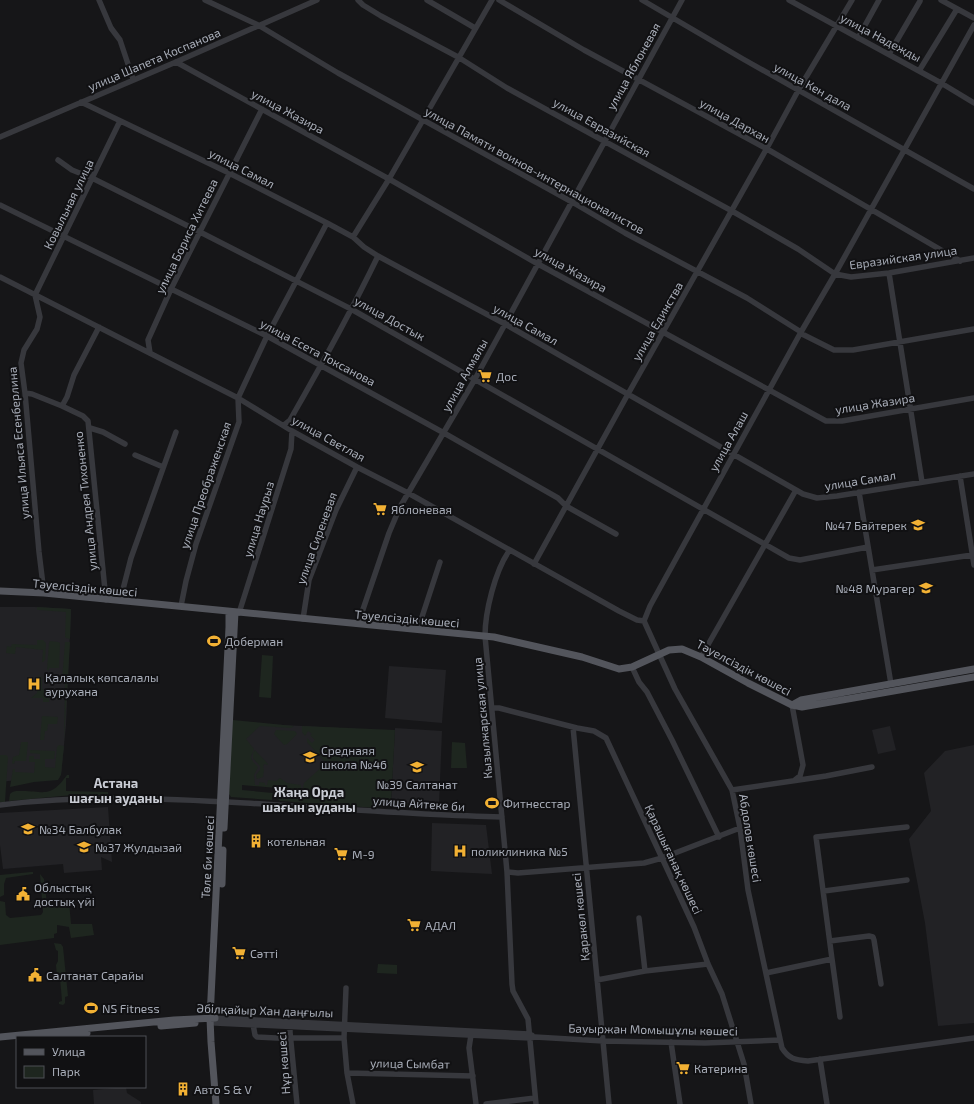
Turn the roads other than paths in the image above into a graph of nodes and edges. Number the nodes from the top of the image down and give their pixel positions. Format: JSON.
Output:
{"nodes":[{"id":1,"x":99,"y":0,"type":"edge"},
{"id":2,"x":205,"y":0,"type":"edge"},
{"id":3,"x":316,"y":0,"type":"edge"},
{"id":4,"x":358,"y":0,"type":"edge"},
{"id":5,"x":427,"y":0,"type":"edge"},
{"id":6,"x":492,"y":0,"type":"edge"},
{"id":7,"x":499,"y":0,"type":"edge"},
{"id":8,"x":642,"y":0,"type":"edge"},
{"id":9,"x":682,"y":0,"type":"edge"},
{"id":10,"x":789,"y":0,"type":"edge"},
{"id":11,"x":852,"y":0,"type":"edge"},
{"id":12,"x":879,"y":0,"type":"edge"},
{"id":13,"x":941,"y":0,"type":"edge"},
{"id":14,"x":920,"y":1,"type":"edge"},
{"id":15,"x":956,"y":9,"type":"junction"},
{"id":16,"x":672,"y":17,"type":"junction"},
{"id":17,"x":974,"y":18,"type":"edge"},
{"id":18,"x":974,"y":25,"type":"edge"},
{"id":19,"x":258,"y":26,"type":"junction"},
{"id":20,"x":837,"y":26,"type":"junction"},
{"id":21,"x":476,"y":28,"type":"junction"},
{"id":22,"x":858,"y":38,"type":"junction"},
{"id":23,"x":888,"y":54,"type":"junction"},
{"id":24,"x":458,"y":57,"type":"junction"},
{"id":25,"x":176,"y":62,"type":"junction"},
{"id":26,"x":919,"y":71,"type":"junction"},
{"id":27,"x":638,"y":78,"type":"junction"},
{"id":28,"x":134,"y":79,"type":"junction"},
{"id":29,"x":941,"y":83,"type":"junction"},
{"id":30,"x":798,"y":89,"type":"junction"},
{"id":31,"x":81,"y":102,"type":"junction"},
{"id":32,"x":974,"y":103,"type":"edge"},
{"id":33,"x":262,"y":109,"type":"junction"},
{"id":34,"x":423,"y":119,"type":"junction"},
{"id":35,"x":120,"y":121,"type":"junction"},
{"id":36,"x":0,"y":137,"type":"edge"},
{"id":37,"x":604,"y":142,"type":"junction"},
{"id":38,"x":766,"y":149,"type":"junction"},
{"id":39,"x":904,"y":150,"type":"junction"},
{"id":40,"x":58,"y":160,"type":"dead end"},
{"id":41,"x":229,"y":173,"type":"junction"},
{"id":42,"x":92,"y":178,"type":"junction"},
{"id":43,"x":389,"y":179,"type":"junction"},
{"id":44,"x":974,"y":189,"type":"edge"},
{"id":45,"x":572,"y":202,"type":"junction"},
{"id":46,"x":0,"y":205,"type":"edge"},
{"id":47,"x":871,"y":209,"type":"junction"},
{"id":48,"x":732,"y":211,"type":"junction"},
{"id":49,"x":327,"y":223,"type":"junction"},
{"id":50,"x":200,"y":232,"type":"junction"},
{"id":51,"x":65,"y":236,"type":"junction"},
{"id":52,"x":353,"y":237,"type":"junction"},
{"id":53,"x":378,"y":256,"type":"junction"},
{"id":54,"x":974,"y":258,"type":"edge"},
{"id":55,"x":960,"y":260,"type":"junction"},
{"id":56,"x":538,"y":264,"type":"junction"},
{"id":57,"x":698,"y":271,"type":"junction"},
{"id":58,"x":889,"y":273,"type":"junction"},
{"id":59,"x":835,"y":274,"type":"junction"},
{"id":60,"x":0,"y":277,"type":"edge"},
{"id":61,"x":296,"y":281,"type":"junction"},
{"id":62,"x":171,"y":289,"type":"junction"},
{"id":63,"x":35,"y":295,"type":"junction"},
{"id":64,"x":351,"y":309,"type":"junction"},
{"id":65,"x":505,"y":324,"type":"junction"},
{"id":66,"x":98,"y":327,"type":"junction"},
{"id":67,"x":974,"y":329,"type":"edge"},
{"id":68,"x":664,"y":332,"type":"junction"},
{"id":69,"x":801,"y":333,"type":"junction"},
{"id":70,"x":267,"y":336,"type":"junction"},
{"id":71,"x":900,"y":341,"type":"junction"},
{"id":72,"x":150,"y":353,"type":"junction"},
{"id":73,"x":321,"y":365,"type":"junction"},
{"id":74,"x":475,"y":379,"type":"junction"},
{"id":75,"x":769,"y":390,"type":"junction"},
{"id":76,"x":25,"y":393,"type":"junction"},
{"id":77,"x":628,"y":394,"type":"junction"},
{"id":78,"x":238,"y":398,"type":"junction"},
{"id":79,"x":974,"y":398,"type":"edge"},
{"id":80,"x":62,"y":406,"type":"junction"},
{"id":81,"x":911,"y":409,"type":"junction"},
{"id":82,"x":284,"y":425,"type":"junction"},
{"id":83,"x":90,"y":428,"type":"junction"},
{"id":84,"x":292,"y":431,"type":"junction"},
{"id":85,"x":176,"y":432,"type":"dead end"},
{"id":86,"x":444,"y":433,"type":"junction"},
{"id":87,"x":126,"y":444,"type":"dead end"},
{"id":88,"x":598,"y":449,"type":"junction"},
{"id":89,"x":734,"y":454,"type":"junction"},
{"id":90,"x":135,"y":455,"type":"dead end"},
{"id":91,"x":163,"y":467,"type":"junction"},
{"id":92,"x":356,"y":467,"type":"junction"},
{"id":93,"x":974,"y":474,"type":"edge"},
{"id":94,"x":960,"y":476,"type":"junction"},
{"id":95,"x":922,"y":482,"type":"junction"},
{"id":96,"x":796,"y":490,"type":"junction"},
{"id":97,"x":859,"y":492,"type":"junction"},
{"id":98,"x":408,"y":493,"type":"junction"},
{"id":99,"x":566,"y":506,"type":"junction"},
{"id":100,"x":704,"y":509,"type":"junction"},
{"id":101,"x":616,"y":534,"type":"dead end"},
{"id":102,"x":765,"y":546,"type":"junction"},
{"id":103,"x":868,"y":547,"type":"junction"},
{"id":104,"x":509,"y":551,"type":"junction"},
{"id":105,"x":972,"y":555,"type":"junction"},
{"id":106,"x":440,"y":562,"type":"dead end"},
{"id":107,"x":534,"y":564,"type":"junction"},
{"id":108,"x":974,"y":565,"type":"edge"},
{"id":109,"x":872,"y":570,"type":"junction"},
{"id":110,"x":0,"y":591,"type":"edge"},
{"id":111,"x":44,"y":593,"type":"junction"},
{"id":112,"x":106,"y":600,"type":"junction"},
{"id":113,"x":120,"y":602,"type":"junction"},
{"id":114,"x":181,"y":606,"type":"junction"},
{"id":115,"x":234,"y":612,"type":"junction"},
{"id":116,"x":303,"y":619,"type":"junction"},
{"id":117,"x":644,"y":621,"type":"junction"},
{"id":118,"x":358,"y":624,"type":"junction"},
{"id":119,"x":418,"y":629,"type":"junction"},
{"id":120,"x":485,"y":636,"type":"junction"},
{"id":121,"x":659,"y":654,"type":"junction"},
{"id":122,"x":701,"y":657,"type":"junction"},
{"id":123,"x":632,"y":667,"type":"junction"},
{"id":124,"x":974,"y":669,"type":"edge"},
{"id":125,"x":974,"y":677,"type":"edge"},
{"id":126,"x":891,"y":684,"type":"junction"},
{"id":127,"x":792,"y":705,"type":"junction"},
{"id":128,"x":492,"y":708,"type":"junction"},
{"id":129,"x":573,"y":727,"type":"junction"},
{"id":130,"x":872,"y":767,"type":"dead end"},
{"id":131,"x":794,"y":781,"type":"junction"},
{"id":132,"x":732,"y":790,"type":"junction"},
{"id":133,"x":223,"y":801,"type":"junction"},
{"id":134,"x":0,"y":805,"type":"edge"},
{"id":135,"x":502,"y":818,"type":"junction"},
{"id":136,"x":907,"y":827,"type":"dead end"},
{"id":137,"x":740,"y":828,"type":"junction"},
{"id":138,"x":719,"y":837,"type":"junction"},
{"id":139,"x":662,"y":858,"type":"junction"},
{"id":140,"x":586,"y":868,"type":"junction"},
{"id":141,"x":507,"y":872,"type":"junction"},
{"id":142,"x":907,"y":880,"type":"dead end"},
{"id":143,"x":824,"y":891,"type":"junction"},
{"id":144,"x":639,"y":918,"type":"dead end"},
{"id":145,"x":830,"y":941,"type":"junction"},
{"id":146,"x":832,"y":959,"type":"junction"},
{"id":147,"x":708,"y":964,"type":"junction"},
{"id":148,"x":645,"y":971,"type":"junction"},
{"id":149,"x":766,"y":973,"type":"junction"},
{"id":150,"x":597,"y":980,"type":"junction"},
{"id":151,"x":881,"y":984,"type":"dead end"},
{"id":152,"x":346,"y":988,"type":"dead end"},
{"id":153,"x":840,"y":1017,"type":"dead end"},
{"id":154,"x":213,"y":1021,"type":"junction"},
{"id":155,"x":253,"y":1024,"type":"junction"},
{"id":156,"x":293,"y":1024,"type":"junction"},
{"id":157,"x":345,"y":1024,"type":"junction"},
{"id":158,"x":471,"y":1035,"type":"junction"},
{"id":159,"x":56,"y":1036,"type":"edge"},
{"id":160,"x":531,"y":1036,"type":"junction"},
{"id":161,"x":0,"y":1037,"type":"edge"},
{"id":162,"x":291,"y":1038,"type":"junction"},
{"id":163,"x":344,"y":1038,"type":"junction"},
{"id":164,"x":974,"y":1038,"type":"edge"},
{"id":165,"x":16,"y":1040,"type":"edge"},
{"id":166,"x":780,"y":1040,"type":"junction"},
{"id":167,"x":0,"y":1041,"type":"edge"},
{"id":168,"x":603,"y":1041,"type":"junction"},
{"id":169,"x":671,"y":1042,"type":"junction"},
{"id":170,"x":738,"y":1042,"type":"junction"},
{"id":171,"x":820,"y":1059,"type":"junction"},
{"id":172,"x":347,"y":1073,"type":"junction"},
{"id":173,"x":472,"y":1076,"type":"junction"},
{"id":174,"x":536,"y":1101,"type":"edge"},
{"id":175,"x":216,"y":1104,"type":"edge"},
{"id":176,"x":220,"y":1104,"type":"edge"},
{"id":177,"x":297,"y":1104,"type":"edge"},
{"id":178,"x":353,"y":1104,"type":"edge"},
{"id":179,"x":476,"y":1104,"type":"edge"},
{"id":180,"x":486,"y":1104,"type":"edge"},
{"id":181,"x":609,"y":1104,"type":"edge"},
{"id":182,"x":680,"y":1104,"type":"edge"},
{"id":183,"x":750,"y":1104,"type":"edge"},
{"id":184,"x":827,"y":1104,"type":"edge"}],
"edges":[{"from":1,"to":28,"type":"street"},
{"from":2,"to":19,"type":"street","name":"улица Памяти воинов-интернационалистов"},
{"from":3,"to":19,"type":"street","name":"улица Шапета Коспанова"},
{"from":4,"to":24,"type":"street","name":"улица Евразийская"},
{"from":5,"to":21,"type":"street"},
{"from":6,"to":21,"type":"street"},
{"from":7,"to":27,"type":"street","name":"улица Дархан"},
{"from":8,"to":16,"type":"street","name":"улица Кен дала"},
{"from":9,"to":16,"type":"street","name":"улица Яблоневая"},
{"from":10,"to":20,"type":"street","name":"улица Надежды"},
{"from":11,"to":20,"type":"street","name":"улица Единства"},
{"from":12,"to":22,"type":"street"},
{"from":13,"to":15,"type":"street"},
{"from":14,"to":23,"type":"street"},
{"from":15,"to":17,"type":"street"},
{"from":15,"to":26,"type":"street"},
{"from":16,"to":27,"type":"street","name":"улица Яблоневая"},
{"from":16,"to":30,"type":"street","name":"улица Кен дала"},
{"from":18,"to":29,"type":"street","name":"улица Алаш"},
{"from":19,"to":25,"type":"street","name":"улица Шапета Коспанова"},
{"from":19,"to":34,"type":"street","name":"улица Памяти воинов-интернационалистов"},
{"from":20,"to":22,"type":"street","name":"улица Надежды"},
{"from":20,"to":30,"type":"street","name":"улица Единства"},
{"from":21,"to":24,"type":"street"},
{"from":22,"to":23,"type":"street","name":"улица Надежды"},
{"from":23,"to":26,"type":"street","name":"улица Надежды"},
{"from":24,"to":34,"type":"street"},
{"from":24,"to":37,"type":"street","name":"улица Евразийская"},
{"from":25,"to":28,"type":"street","name":"улица Шапета Коспанова"},
{"from":25,"to":33,"type":"street","name":"улица Жазира"},
{"from":26,"to":29,"type":"street","name":"улица Надежды"},
{"from":27,"to":37,"type":"street","name":"улица Яблоневая"},
{"from":27,"to":38,"type":"street","name":"улица Дархан"},
{"from":28,"to":31,"type":"street","name":"улица Шапета Коспанова"},
{"from":29,"to":32,"type":"street","name":"улица Надежды"},
{"from":29,"to":39,"type":"street","name":"улица Алаш"},
{"from":30,"to":38,"type":"street","name":"улица Единства"},
{"from":30,"to":39,"type":"street","name":"улица Кен дала"},
{"from":31,"to":35,"type":"street","name":"улица Самал"},
{"from":31,"to":36,"type":"street","name":"улица Шапета Коспанова"},
{"from":33,"to":41,"type":"street","name":"улица Бориса Хитеева"},
{"from":33,"to":43,"type":"street","name":"улица Жазира"},
{"from":34,"to":43,"type":"street"},
{"from":34,"to":45,"type":"street","name":"улица Памяти воинов-интернационалистов"},
{"from":35,"to":41,"type":"street","name":"улица Самал"},
{"from":35,"to":42,"type":"street","name":"Ковыльная улица"},
{"from":37,"to":45,"type":"street","name":"улица Алмалы"},
{"from":37,"to":48,"type":"street","name":"улица Евразийская"},
{"from":38,"to":47,"type":"street","name":"улица Дархан"},
{"from":38,"to":48,"type":"street","name":"улица Единства"},
{"from":39,"to":44,"type":"street","name":"улица Кен дала"},
{"from":39,"to":47,"type":"street","name":"улица Алаш"},
{"from":40,"to":42,"type":"street","name":"улица Достык"},
{"from":41,"to":49,"type":"street","name":"улица Самал"},
{"from":41,"to":50,"type":"street","name":"улица Бориса Хитеева"},
{"from":42,"to":50,"type":"street","name":"улица Достык"},
{"from":42,"to":51,"type":"street","name":"Ковыльная улица"},
{"from":43,"to":52,"type":"street"},
{"from":43,"to":56,"type":"street","name":"улица Жазира"},
{"from":45,"to":56,"type":"street","name":"улица Алмалы"},
{"from":45,"to":57,"type":"street","name":"улица Памяти воинов-интернационалистов"},
{"from":46,"to":51,"type":"street","name":"улица Есета Токсанова"},
{"from":47,"to":55,"type":"street","name":"улица Дархан"},
{"from":47,"to":59,"type":"street","name":"улица Алаш"},
{"from":48,"to":57,"type":"street","name":"улица Единства"},
{"from":48,"to":59,"type":"street","name":"улица Евразийская"},
{"from":49,"to":52,"type":"street","name":"улица Самал"},
{"from":49,"to":61,"type":"street","name":"улица Преображенская"},
{"from":50,"to":61,"type":"street","name":"улица Достык"},
{"from":50,"to":62,"type":"street","name":"улица Бориса Хитеева"},
{"from":51,"to":62,"type":"street","name":"улица Есета Токсанова"},
{"from":51,"to":63,"type":"street","name":"Ковыльная улица"},
{"from":52,"to":53,"type":"street","name":"улица Самал"},
{"from":53,"to":64,"type":"street"},
{"from":53,"to":65,"type":"street","name":"улица Самал"},
{"from":54,"to":55,"type":"street","name":"Евразийская улица"},
{"from":55,"to":58,"type":"street","name":"Евразийская улица"},
{"from":56,"to":65,"type":"street","name":"улица Алмалы"},
{"from":56,"to":68,"type":"street","name":"улица Жазира"},
{"from":57,"to":68,"type":"street","name":"улица Единства"},
{"from":57,"to":69,"type":"street","name":"улица Памяти воинов-интернационалистов"},
{"from":58,"to":59,"type":"street","name":"Евразийская улица"},
{"from":58,"to":71,"type":"street"},
{"from":59,"to":69,"type":"street","name":"улица Алаш"},
{"from":60,"to":63,"type":"street","name":"улица Светлая"},
{"from":61,"to":64,"type":"street","name":"улица Достык"},
{"from":61,"to":70,"type":"street","name":"улица Преображенская"},
{"from":62,"to":70,"type":"street","name":"улица Есета Токсанова"},
{"from":62,"to":72,"type":"street","name":"улица Бориса Хитеева"},
{"from":63,"to":66,"type":"street","name":"улица Светлая"},
{"from":63,"to":76,"type":"street","name":"улица Ильяса Есенберлина"},
{"from":64,"to":73,"type":"street"},
{"from":64,"to":74,"type":"street","name":"улица Достык"},
{"from":65,"to":74,"type":"street","name":"улица Алмалы"},
{"from":65,"to":77,"type":"street","name":"улица Самал"},
{"from":66,"to":72,"type":"street","name":"улица Светлая"},
{"from":66,"to":80,"type":"street"},
{"from":67,"to":71,"type":"street"},
{"from":68,"to":75,"type":"street","name":"улица Жазира"},
{"from":68,"to":77,"type":"street","name":"улица Единства"},
{"from":69,"to":71,"type":"street"},
{"from":69,"to":75,"type":"street","name":"улица Алаш"},
{"from":70,"to":73,"type":"street","name":"улица Есета Токсанова"},
{"from":70,"to":78,"type":"street","name":"улица Преображенская"},
{"from":71,"to":81,"type":"street"},
{"from":72,"to":78,"type":"street","name":"улица Светлая"},
{"from":73,"to":82,"type":"street"},
{"from":73,"to":86,"type":"street","name":"улица Есета Токсанова"},
{"from":74,"to":86,"type":"street","name":"улица Алмалы"},
{"from":74,"to":88,"type":"street","name":"улица Достык"},
{"from":75,"to":81,"type":"street","name":"улица Жазира"},
{"from":75,"to":89,"type":"street","name":"улица Алаш"},
{"from":76,"to":80,"type":"street","name":"улица Андрея Тихоненко"},
{"from":76,"to":111,"type":"street","name":"улица Ильяса Есенберлина"},
{"from":77,"to":88,"type":"street","name":"улица Единства"},
{"from":77,"to":89,"type":"street","name":"улица Самал"},
{"from":78,"to":82,"type":"street","name":"улица Светлая"},
{"from":78,"to":114,"type":"street","name":"улица Преображенская"},
{"from":79,"to":81,"type":"street","name":"улица Жазира"},
{"from":80,"to":83,"type":"street","name":"улица Андрея Тихоненко"},
{"from":81,"to":95,"type":"street"},
{"from":82,"to":84,"type":"street","name":"улица Светлая"},
{"from":83,"to":87,"type":"street"},
{"from":83,"to":112,"type":"street","name":"улица Андрея Тихоненко"},
{"from":84,"to":92,"type":"street","name":"улица Светлая"},
{"from":84,"to":115,"type":"street","name":"улица Наурыз"},
{"from":85,"to":91,"type":"street"},
{"from":86,"to":98,"type":"street","name":"улица Алмалы"},
{"from":86,"to":99,"type":"street","name":"улица Есета Токсанова"},
{"from":88,"to":99,"type":"street","name":"улица Единства"},
{"from":88,"to":100,"type":"street","name":"улица Достык"},
{"from":89,"to":96,"type":"street","name":"улица Самал"},
{"from":89,"to":100,"type":"street","name":"улица Алаш"},
{"from":90,"to":91,"type":"street"},
{"from":91,"to":113,"type":"street"},
{"from":92,"to":98,"type":"street","name":"улица Светлая"},
{"from":92,"to":116,"type":"street","name":"улица Сиреневая"},
{"from":93,"to":94,"type":"street","name":"улица Самал"},
{"from":94,"to":95,"type":"street","name":"улица Самал"},
{"from":94,"to":105,"type":"street"},
{"from":95,"to":97,"type":"street","name":"улица Самал"},
{"from":96,"to":97,"type":"street","name":"улица Самал"},
{"from":96,"to":102,"type":"street"},
{"from":97,"to":103,"type":"street"},
{"from":98,"to":104,"type":"street","name":"улица Светлая"},
{"from":98,"to":118,"type":"street","name":"улица Алмалы"},
{"from":99,"to":101,"type":"street","name":"улица Есета Токсанова"},
{"from":99,"to":107,"type":"street","name":"улица Единства"},
{"from":100,"to":102,"type":"street","name":"улица Достык"},
{"from":100,"to":117,"type":"street","name":"улица Алаш"},
{"from":102,"to":103,"type":"street","name":"улица Достык"},
{"from":102,"to":122,"type":"street"},
{"from":103,"to":109,"type":"street"},
{"from":104,"to":107,"type":"street","name":"улица Светлая"},
{"from":104,"to":120,"type":"street","name":"Кызылжарская улица"},
{"from":105,"to":108,"type":"street"},
{"from":105,"to":109,"type":"street"},
{"from":106,"to":119,"type":"street"},
{"from":107,"to":117,"type":"street","name":"улица Светлая"},
{"from":109,"to":126,"type":"street"},
{"from":110,"to":111,"type":"main road","name":"Тәуелсіздік көшесі"},
{"from":111,"to":112,"type":"main road","name":"Тәуелсіздік көшесі"},
{"from":112,"to":113,"type":"main road","name":"Тәуелсіздік көшесі"},
{"from":113,"to":114,"type":"main road","name":"Тәуелсіздік көшесі"},
{"from":114,"to":115,"type":"main road","name":"Тәуелсіздік көшесі"},
{"from":115,"to":116,"type":"main road","name":"Тәуелсіздік көшесі"},
{"from":115,"to":133,"type":"main road","name":"Төле би көшесі"},
{"from":116,"to":118,"type":"main road","name":"Тәуелсіздік көшесі"},
{"from":117,"to":121,"type":"street","name":"Абдолов көшесі"},
{"from":118,"to":119,"type":"main road","name":"Тәуелсіздік көшесі"},
{"from":119,"to":120,"type":"main road","name":"Тәуелсіздік көшесі"},
{"from":120,"to":123,"type":"main road","name":"Тәуелсіздік көшесі"},
{"from":120,"to":128,"type":"street","name":"Кызылжарская улица"},
{"from":121,"to":122,"type":"main road","name":"Тәуелсіздік көшесі"},
{"from":121,"to":123,"type":"main road","name":"Тәуелсіздік көшесі"},
{"from":121,"to":132,"type":"street","name":"Абдолов көшесі"},
{"from":122,"to":127,"type":"main road","name":"Тәуелсіздік көшесі"},
{"from":123,"to":138,"type":"street"},
{"from":124,"to":126,"type":"main road","name":"Тәуелсіздік көшесі"},
{"from":125,"to":127,"type":"main road","name":"Тәуелсіздік көшесі"},
{"from":126,"to":127,"type":"main road","name":"Тәуелсіздік көшесі"},
{"from":127,"to":131,"type":"street"},
{"from":128,"to":129,"type":"street","name":"Қарашығанақ көшесі"},
{"from":128,"to":135,"type":"street","name":"Кызылжарская улица"},
{"from":129,"to":139,"type":"street","name":"Қарашығанақ көшесі"},
{"from":129,"to":140,"type":"street","name":"Қаракөл көшесі"},
{"from":130,"to":131,"type":"street"},
{"from":131,"to":132,"type":"street"},
{"from":132,"to":137,"type":"street","name":"Абдолов көшесі"},
{"from":133,"to":134,"type":"street","name":"улица Айтеке би"},
{"from":133,"to":135,"type":"street","name":"улица Айтеке би"},
{"from":133,"to":154,"type":"main road","name":"Төле би көшесі"},
{"from":135,"to":141,"type":"street","name":"Кызылжарская улица"},
{"from":136,"to":143,"type":"street"},
{"from":137,"to":138,"type":"street"},
{"from":137,"to":149,"type":"street","name":"Абдолов көшесі"},
{"from":138,"to":139,"type":"street"},
{"from":139,"to":140,"type":"street"},
{"from":139,"to":147,"type":"street","name":"Қарашығанақ көшесі"},
{"from":140,"to":141,"type":"street"},
{"from":140,"to":150,"type":"street","name":"Қаракөл көшесі"},
{"from":141,"to":160,"type":"street","name":"Кызылжарская улица"},
{"from":142,"to":143,"type":"street"},
{"from":143,"to":145,"type":"street"},
{"from":144,"to":148,"type":"street"},
{"from":145,"to":146,"type":"street"},
{"from":145,"to":151,"type":"street"},
{"from":146,"to":149,"type":"street"},
{"from":146,"to":153,"type":"street"},
{"from":147,"to":148,"type":"street"},
{"from":147,"to":170,"type":"street","name":"Қарашығанақ көшесі"},
{"from":148,"to":150,"type":"street"},
{"from":149,"to":166,"type":"street","name":"Абдолов көшесі"},
{"from":150,"to":168,"type":"street","name":"Қаракөл көшесі"},
{"from":152,"to":157,"type":"street"},
{"from":154,"to":155,"type":"street","name":"Әбілқайыр Хан даңғылы"},
{"from":154,"to":156,"type":"street","name":"Әбілқайыр Хан даңғылы"},
{"from":154,"to":159,"type":"main road","name":"Әбілқайыр Хан даңғылы"},
{"from":154,"to":161,"type":"main road","name":"Әбілқайыр Хан даңғылы"},
{"from":154,"to":175,"type":"main road","name":"Төле би көшесі"},
{"from":154,"to":176,"type":"main road","name":"Төле би көшесі"},
{"from":155,"to":156,"type":"street","name":"Әбілқайыр Хан даңғылы"},
{"from":155,"to":162,"type":"street"},
{"from":156,"to":157,"type":"street","name":"Әбілқайыр Хан даңғылы"},
{"from":156,"to":162,"type":"street","name":"Нұр көшесі"},
{"from":157,"to":158,"type":"street","name":"Әбілқайыр Хан даңғылы"},
{"from":157,"to":160,"type":"street","name":"Әбілқайыр Хан даңғылы"},
{"from":157,"to":163,"type":"street"},
{"from":158,"to":160,"type":"street","name":"Әбілқайыр Хан даңғылы"},
{"from":158,"to":173,"type":"street"},
{"from":160,"to":168,"type":"street","name":"Бауыржан Момышұлы көшесі"},
{"from":160,"to":174,"type":"street","name":"Кызылжарская улица"},
{"from":162,"to":163,"type":"street"},
{"from":162,"to":177,"type":"street","name":"Нұр көшесі"},
{"from":163,"to":172,"type":"street"},
{"from":164,"to":171,"type":"street"},
{"from":165,"to":167,"type":"main road"},
{"from":166,"to":170,"type":"street","name":"Бауыржан Момышұлы көшесі"},
{"from":166,"to":171,"type":"street"},
{"from":168,"to":169,"type":"street","name":"Бауыржан Момышұлы көшесі"},
{"from":168,"to":181,"type":"street","name":"Қаракөл көшесі"},
{"from":169,"to":170,"type":"street","name":"Бауыржан Момышұлы көшесі"},
{"from":169,"to":182,"type":"street"},
{"from":170,"to":183,"type":"street","name":"Қарашығанақ көшесі"},
{"from":171,"to":184,"type":"street"},
{"from":172,"to":173,"type":"street","name":"улица Сымбат"},
{"from":172,"to":178,"type":"street"},
{"from":173,"to":179,"type":"street"},
{"from":174,"to":180,"type":"street"}]}
